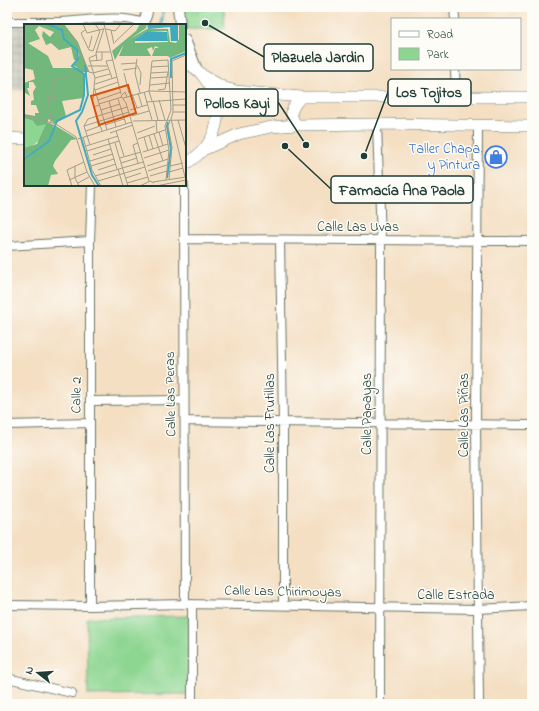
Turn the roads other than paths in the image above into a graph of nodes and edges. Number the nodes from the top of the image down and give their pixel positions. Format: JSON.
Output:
{"nodes":[{"id":1,"x":148,"y":7,"type":"edge"},
{"id":2,"x":178,"y":7,"type":"edge"},
{"id":3,"x":454,"y":7,"type":"edge"},
{"id":4,"x":455,"y":18,"type":"edge"},
{"id":5,"x":7,"y":22,"type":"edge"},
{"id":6,"x":143,"y":24,"type":"edge"},
{"id":7,"x":180,"y":24,"type":"edge"},
{"id":8,"x":186,"y":42,"type":"edge"},
{"id":9,"x":186,"y":63,"type":"edge"},
{"id":10,"x":455,"y":70,"type":"edge"},
{"id":11,"x":200,"y":72,"type":"junction"},
{"id":12,"x":301,"y":97,"type":"junction"},
{"id":13,"x":532,"y":97,"type":"edge"},
{"id":14,"x":456,"y":98,"type":"junction"},
{"id":15,"x":377,"y":124,"type":"junction"},
{"id":16,"x":296,"y":125,"type":"junction"},
{"id":17,"x":478,"y":126,"type":"junction"},
{"id":18,"x":532,"y":126,"type":"edge"},
{"id":19,"x":7,"y":138,"type":"edge"},
{"id":20,"x":24,"y":138,"type":"edge"},
{"id":21,"x":203,"y":150,"type":"junction"},
{"id":22,"x":186,"y":163,"type":"edge"},
{"id":23,"x":92,"y":186,"type":"edge"},
{"id":24,"x":184,"y":186,"type":"edge"},
{"id":25,"x":184,"y":239,"type":"junction"},
{"id":26,"x":280,"y":240,"type":"junction"},
{"id":27,"x":381,"y":240,"type":"junction"},
{"id":28,"x":478,"y":240,"type":"junction"},
{"id":29,"x":90,"y":241,"type":"junction"},
{"id":30,"x":532,"y":241,"type":"edge"},
{"id":31,"x":7,"y":246,"type":"edge"},
{"id":32,"x":184,"y":400,"type":"junction"},
{"id":33,"x":91,"y":401,"type":"junction"},
{"id":34,"x":185,"y":421,"type":"junction"},
{"id":35,"x":283,"y":422,"type":"junction"},
{"id":36,"x":90,"y":423,"type":"junction"},
{"id":37,"x":380,"y":424,"type":"junction"},
{"id":38,"x":476,"y":424,"type":"junction"},
{"id":39,"x":7,"y":425,"type":"edge"},
{"id":40,"x":532,"y":425,"type":"edge"},
{"id":41,"x":188,"y":604,"type":"junction"},
{"id":42,"x":7,"y":605,"type":"edge"},
{"id":43,"x":283,"y":605,"type":"junction"},
{"id":44,"x":90,"y":606,"type":"junction"},
{"id":45,"x":532,"y":606,"type":"edge"},
{"id":46,"x":380,"y":608,"type":"junction"},
{"id":47,"x":478,"y":609,"type":"junction"},
{"id":48,"x":7,"y":678,"type":"edge"},
{"id":49,"x":72,"y":693,"type":"dead end"},
{"id":50,"x":193,"y":704,"type":"edge"},
{"id":51,"x":380,"y":704,"type":"edge"},
{"id":52,"x":480,"y":704,"type":"edge"}],
"edges":[{"from":1,"to":6,"type":"street"},
{"from":2,"to":7,"type":"street"},
{"from":3,"to":4,"type":"street"},
{"from":5,"to":6,"type":"street"},
{"from":8,"to":11,"type":"street"},
{"from":9,"to":11,"type":"main road"},
{"from":10,"to":14,"type":"street"},
{"from":11,"to":12,"type":"main road"},
{"from":11,"to":21,"type":"main road"},
{"from":12,"to":14,"type":"main road"},
{"from":12,"to":16,"type":"main road"},
{"from":13,"to":14,"type":"main road"},
{"from":15,"to":16,"type":"main road"},
{"from":15,"to":17,"type":"main road"},
{"from":15,"to":27,"type":"street","name":"Calle Papayas"},
{"from":16,"to":21,"type":"main road"},
{"from":17,"to":18,"type":"main road"},
{"from":17,"to":28,"type":"street","name":"Calle Las Piñas"},
{"from":19,"to":20,"type":"main road"},
{"from":21,"to":22,"type":"main road"},
{"from":23,"to":29,"type":"street","name":"Calle 2"},
{"from":24,"to":25,"type":"street","name":"Calle Las Peras"},
{"from":25,"to":26,"type":"street","name":"Calle Las Uvas"},
{"from":25,"to":32,"type":"street","name":"Calle Las Peras"},
{"from":26,"to":27,"type":"street","name":"Calle Las Uvas"},
{"from":26,"to":35,"type":"street","name":"Calle Las Frutillas"},
{"from":27,"to":28,"type":"street","name":"Calle Las Uvas"},
{"from":27,"to":37,"type":"street","name":"Calle Papayas"},
{"from":28,"to":30,"type":"street","name":"Calle Las Uvas"},
{"from":28,"to":38,"type":"street","name":"Calle Las Piñas"},
{"from":29,"to":31,"type":"street"},
{"from":29,"to":33,"type":"street","name":"Calle 2"},
{"from":32,"to":33,"type":"street"},
{"from":32,"to":34,"type":"street","name":"Calle Las Peras"},
{"from":33,"to":36,"type":"street","name":"Calle 2"},
{"from":34,"to":35,"type":"street"},
{"from":34,"to":41,"type":"street","name":"Calle Las Peras"},
{"from":35,"to":37,"type":"street"},
{"from":35,"to":43,"type":"street","name":"Calle Las Frutillas"},
{"from":36,"to":39,"type":"street"},
{"from":36,"to":44,"type":"street","name":"Calle 2"},
{"from":37,"to":38,"type":"street"},
{"from":37,"to":46,"type":"street","name":"Calle Papayas"},
{"from":38,"to":40,"type":"street"},
{"from":38,"to":47,"type":"street","name":"Calle Las Piñas"},
{"from":41,"to":43,"type":"street","name":"Calle Las Chirimoyas"},
{"from":41,"to":44,"type":"street"},
{"from":41,"to":50,"type":"street","name":"Calle Las Peras"},
{"from":42,"to":44,"type":"street"},
{"from":43,"to":46,"type":"street","name":"Calle Las Chirimoyas"},
{"from":45,"to":47,"type":"street","name":"Calle Estrada"},
{"from":46,"to":47,"type":"street","name":"Calle Estrada"},
{"from":46,"to":51,"type":"street","name":"Calle Papayas"},
{"from":47,"to":52,"type":"street","name":"Calle Las Piñas"},
{"from":48,"to":49,"type":"street"}]}
